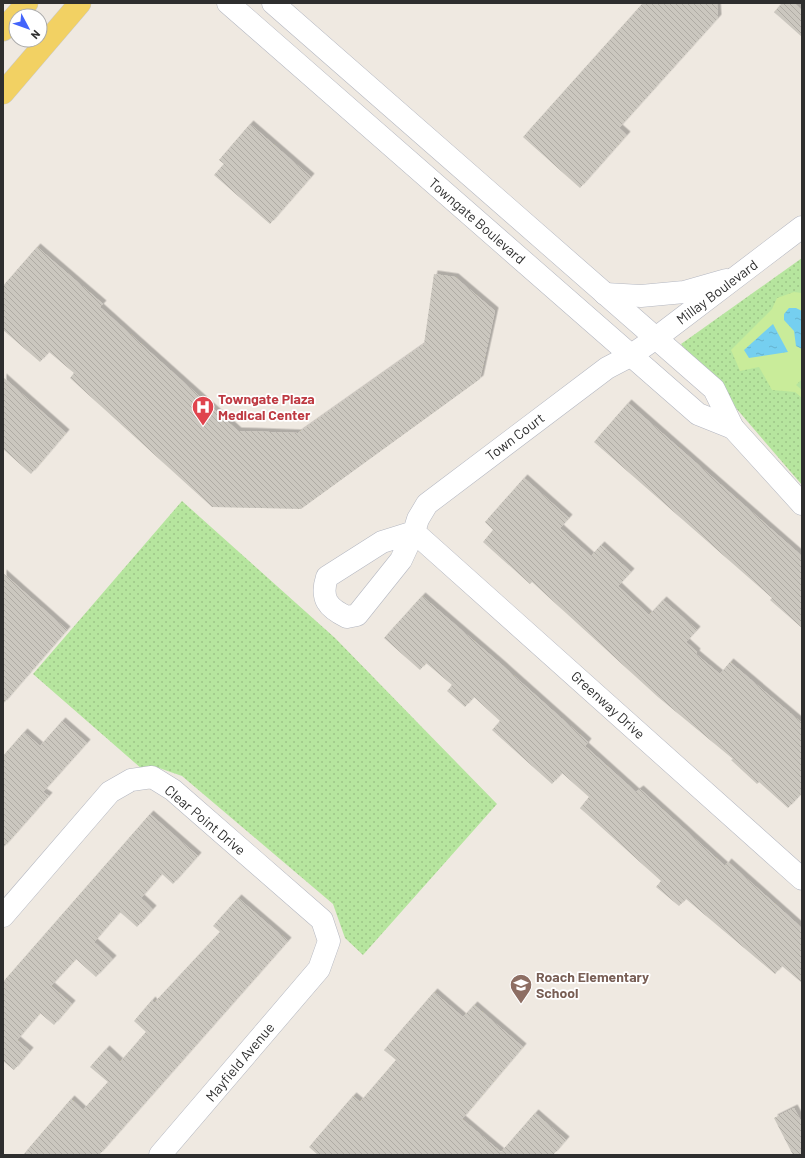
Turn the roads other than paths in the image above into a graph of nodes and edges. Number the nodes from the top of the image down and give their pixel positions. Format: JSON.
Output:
{"nodes":[{"id":1,"x":27,"y":3,"type":"edge"},
{"id":2,"x":80,"y":3,"type":"edge"},
{"id":3,"x":228,"y":3,"type":"edge"},
{"id":4,"x":273,"y":3,"type":"edge"},
{"id":5,"x":3,"y":30,"type":"edge"},
{"id":6,"x":3,"y":93,"type":"edge"},
{"id":7,"x":418,"y":129,"type":"junction"},
{"id":8,"x":398,"y":152,"type":"junction"},
{"id":9,"x":802,"y":227,"type":"edge"},
{"id":10,"x":737,"y":277,"type":"junction"},
{"id":11,"x":605,"y":294,"type":"junction"},
{"id":12,"x":656,"y":338,"type":"junction"},
{"id":13,"x":630,"y":356,"type":"junction"},
{"id":14,"x":733,"y":428,"type":"junction"},
{"id":15,"x":802,"y":504,"type":"edge"},
{"id":16,"x":414,"y":532,"type":"joint"},
{"id":17,"x":802,"y":879,"type":"edge"},
{"id":18,"x":3,"y":916,"type":"edge"},
{"id":19,"x":319,"y":969,"type":"joint"},
{"id":20,"x":160,"y":1155,"type":"edge"}],
"edges":[{"from":1,"to":5,"type":"main road"},
{"from":2,"to":6,"type":"main road"},
{"from":3,"to":8,"type":"street","name":"Towngate Boulevard"},
{"from":4,"to":7,"type":"street","name":"Towngate Boulevard"},
{"from":7,"to":8,"type":"street"},
{"from":7,"to":11,"type":"street","name":"Towngate Boulevard"},
{"from":8,"to":13,"type":"street","name":"Towngate Boulevard"},
{"from":9,"to":10,"type":"street","name":"Millay Boulevard"},
{"from":10,"to":11,"type":"street"},
{"from":10,"to":12,"type":"street","name":"Millay Boulevard"},
{"from":11,"to":12,"type":"street","name":"Towngate Boulevard"},
{"from":12,"to":13,"type":"street","name":"Millay Boulevard"},
{"from":12,"to":14,"type":"street","name":"Towngate Boulevard"},
{"from":13,"to":14,"type":"street","name":"Towngate Boulevard"},
{"from":13,"to":16,"type":"street","name":"Town Court"},
{"from":14,"to":15,"type":"street","name":"Towngate Boulevard"},
{"from":16,"to":17,"type":"street","name":"Greenway Drive"},
{"from":18,"to":19,"type":"street","name":"Clear Point Drive"},
{"from":19,"to":20,"type":"street","name":"Mayfield Avenue"}]}
